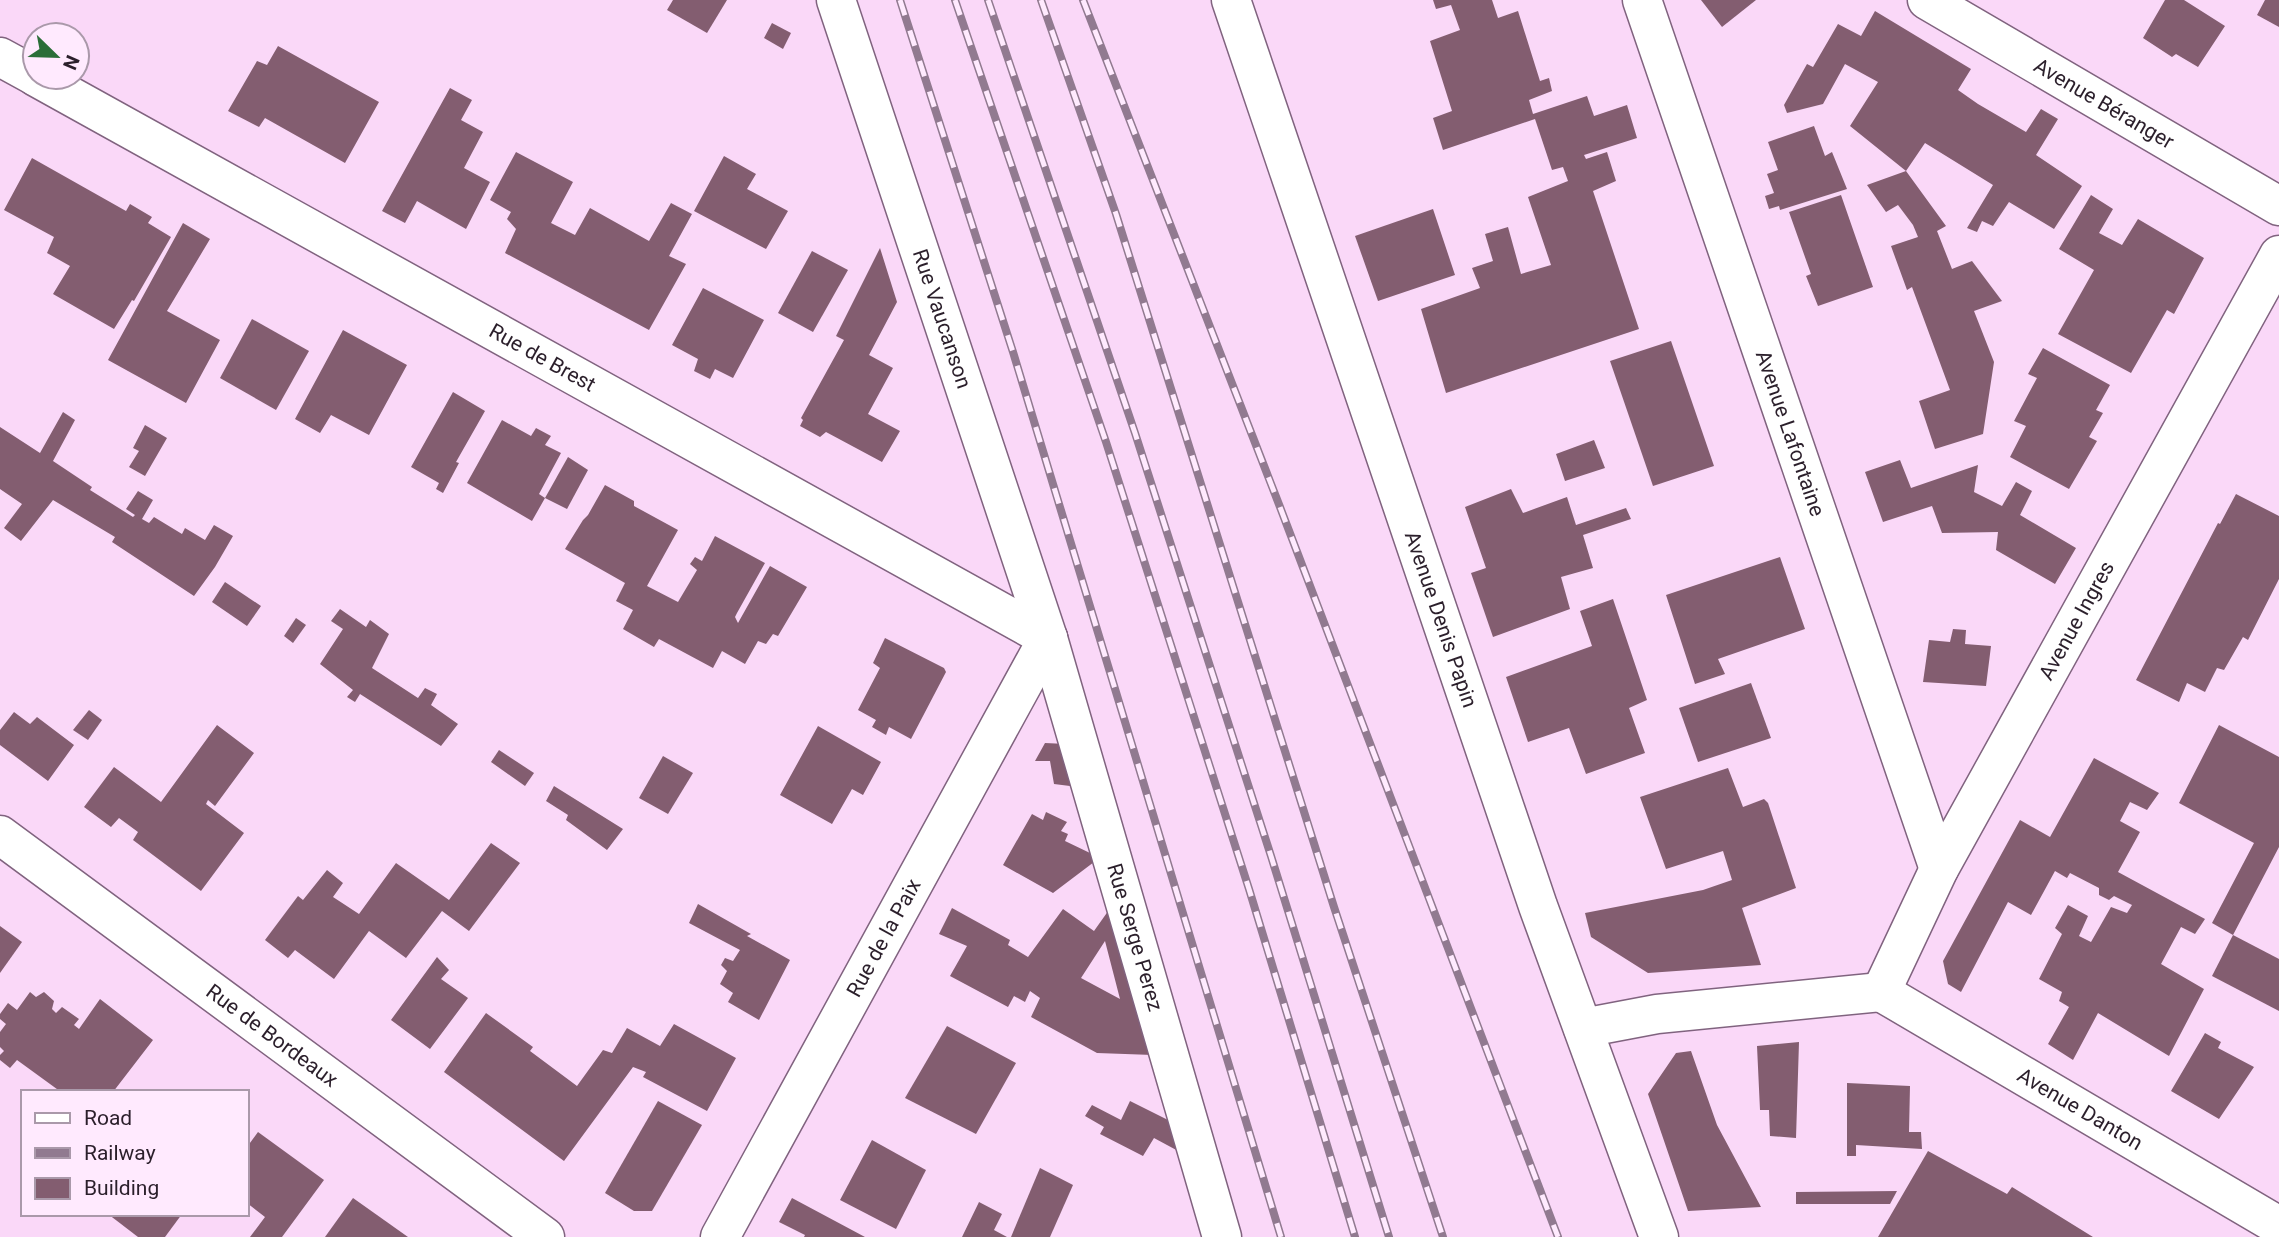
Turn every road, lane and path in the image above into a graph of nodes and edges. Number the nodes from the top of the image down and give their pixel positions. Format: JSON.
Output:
{"nodes":[{"id":1,"x":836,"y":0,"type":"edge"},
{"id":2,"x":1231,"y":0,"type":"edge"},
{"id":3,"x":1642,"y":0,"type":"edge"},
{"id":4,"x":1927,"y":0,"type":"edge"},
{"id":5,"x":0,"y":57,"type":"edge"},
{"id":6,"x":21,"y":69,"type":"edge"},
{"id":7,"x":60,"y":91,"type":"edge"},
{"id":8,"x":2279,"y":206,"type":"edge"},
{"id":9,"x":2279,"y":255,"type":"edge"},
{"id":10,"x":1048,"y":638,"type":"junction"},
{"id":11,"x":0,"y":835,"type":"edge"},
{"id":12,"x":1939,"y":869,"type":"junction"},
{"id":13,"x":1881,"y":992,"type":"junction"},
{"id":14,"x":1583,"y":1028,"type":"junction"},
{"id":15,"x":2279,"y":1226,"type":"edge"},
{"id":16,"x":545,"y":1237,"type":"edge"},
{"id":17,"x":720,"y":1237,"type":"edge"},
{"id":18,"x":1222,"y":1237,"type":"edge"},
{"id":19,"x":1659,"y":1237,"type":"edge"}],
"edges":[{"from":1,"to":10,"type":"street","name":"Rue Vaucanson"},
{"from":2,"to":14,"type":"street","name":"Avenue Denis Papin"},
{"from":3,"to":12,"type":"street","name":"Avenue Lafontaine"},
{"from":4,"to":8,"type":"street","name":"Avenue Béranger"},
{"from":5,"to":6,"type":"street","name":"Rue de Brest"},
{"from":7,"to":10,"type":"street","name":"Rue de Brest"},
{"from":9,"to":12,"type":"street","name":"Avenue Ingres"},
{"from":10,"to":17,"type":"street","name":"Rue de la Paix"},
{"from":10,"to":18,"type":"street","name":"Rue Serge Perez"},
{"from":11,"to":16,"type":"street","name":"Rue de Bordeaux"},
{"from":12,"to":13,"type":"street","name":"Avenue Ingres"},
{"from":13,"to":14,"type":"street"},
{"from":13,"to":15,"type":"street","name":"Avenue Danton"},
{"from":14,"to":19,"type":"street","name":"Avenue Denis Papin"}]}
